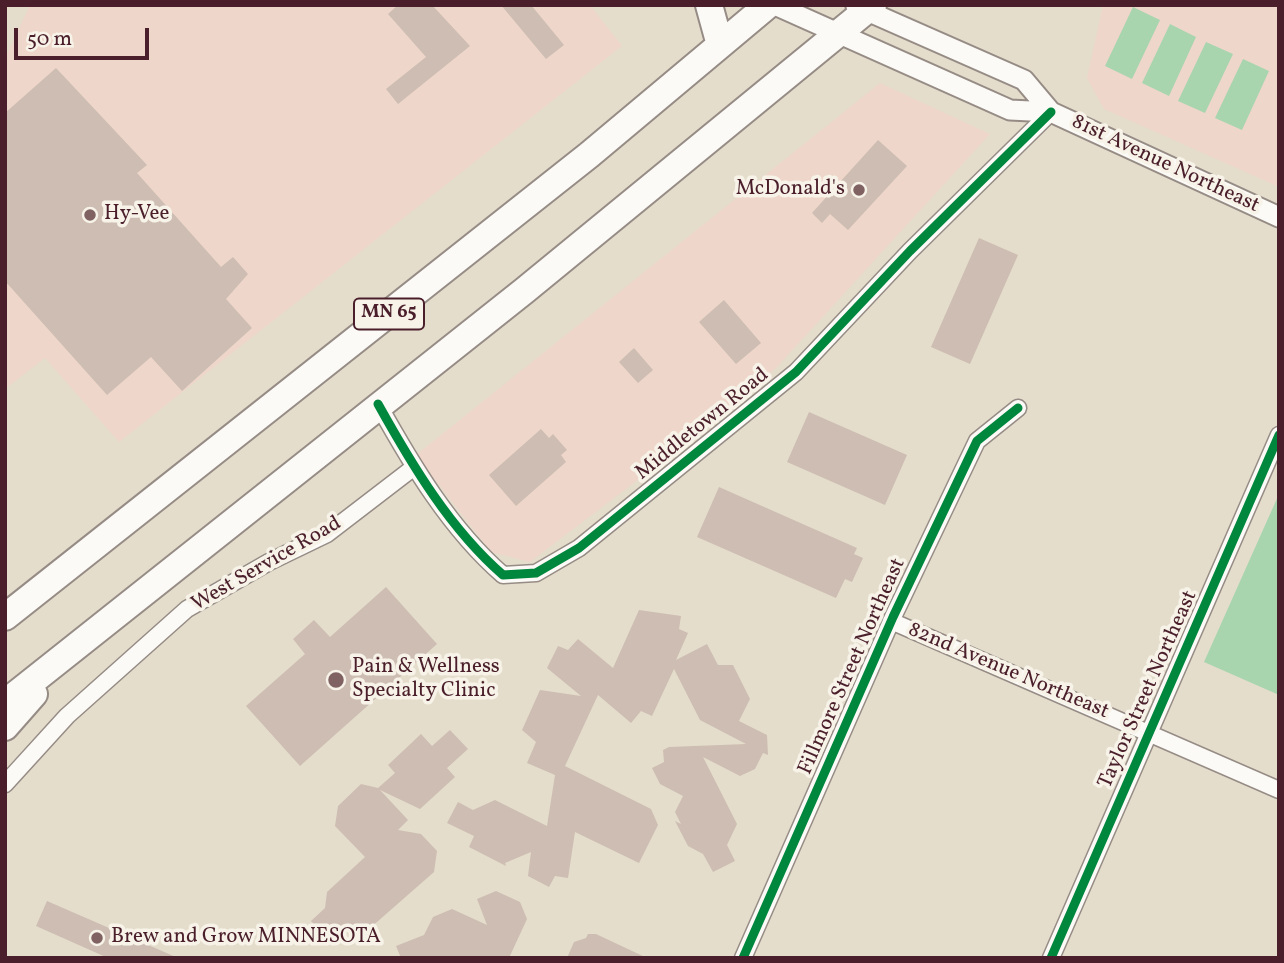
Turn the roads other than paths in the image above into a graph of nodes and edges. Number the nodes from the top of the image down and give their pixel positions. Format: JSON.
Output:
{"nodes":[{"id":1,"x":709,"y":5,"type":"edge"},
{"id":2,"x":768,"y":5,"type":"edge"},
{"id":3,"x":775,"y":5,"type":"edge"},
{"id":4,"x":865,"y":7,"type":"edge"},
{"id":5,"x":836,"y":34,"type":"junction"},
{"id":6,"x":720,"y":45,"type":"junction"},
{"id":7,"x":1051,"y":113,"type":"junction"},
{"id":8,"x":1279,"y":217,"type":"edge"},
{"id":9,"x":378,"y":404,"type":"junction"},
{"id":10,"x":1018,"y":408,"type":"dead end"},
{"id":11,"x":1279,"y":435,"type":"edge"},
{"id":12,"x":413,"y":468,"type":"junction"},
{"id":13,"x":5,"y":617,"type":"edge"},
{"id":14,"x":891,"y":621,"type":"junction"},
{"id":15,"x":72,"y":650,"type":"junction"},
{"id":16,"x":5,"y":703,"type":"edge"},
{"id":17,"x":5,"y":727,"type":"edge"},
{"id":18,"x":1149,"y":732,"type":"junction"},
{"id":19,"x":5,"y":784,"type":"edge"},
{"id":20,"x":1279,"y":790,"type":"edge"},
{"id":21,"x":743,"y":958,"type":"edge"},
{"id":22,"x":1051,"y":958,"type":"edge"}],
"edges":[{"from":1,"to":6,"type":"highway"},
{"from":2,"to":6,"type":"highway","number":"MN 65"},
{"from":3,"to":5,"type":"street","name":"81st Avenue Northeast"},
{"from":4,"to":5,"type":"highway","number":"MN 65"},
{"from":4,"to":7,"type":"street","name":"81st Avenue Northeast"},
{"from":5,"to":7,"type":"street","name":"81st Avenue Northeast"},
{"from":5,"to":9,"type":"highway","number":"MN 65"},
{"from":6,"to":13,"type":"highway","number":"MN 65"},
{"from":7,"to":8,"type":"street","name":"81st Avenue Northeast"},
{"from":7,"to":12,"type":"street","name":"Middletown Road"},
{"from":9,"to":12,"type":"street","name":"Middletown Road"},
{"from":9,"to":15,"type":"highway","number":"MN 65"},
{"from":10,"to":14,"type":"street","name":"Fillmore Street Northeast"},
{"from":11,"to":18,"type":"street","name":"Taylor Street Northeast"},
{"from":12,"to":19,"type":"street","name":"West Service Road"},
{"from":14,"to":18,"type":"street","name":"82nd Avenue Northeast"},
{"from":14,"to":21,"type":"street","name":"Fillmore Street Northeast"},
{"from":15,"to":16,"type":"highway","number":"MN 65"},
{"from":15,"to":17,"type":"highway"},
{"from":18,"to":20,"type":"street","name":"82nd Avenue Northeast"},
{"from":18,"to":22,"type":"street","name":"Taylor Street Northeast"}]}
